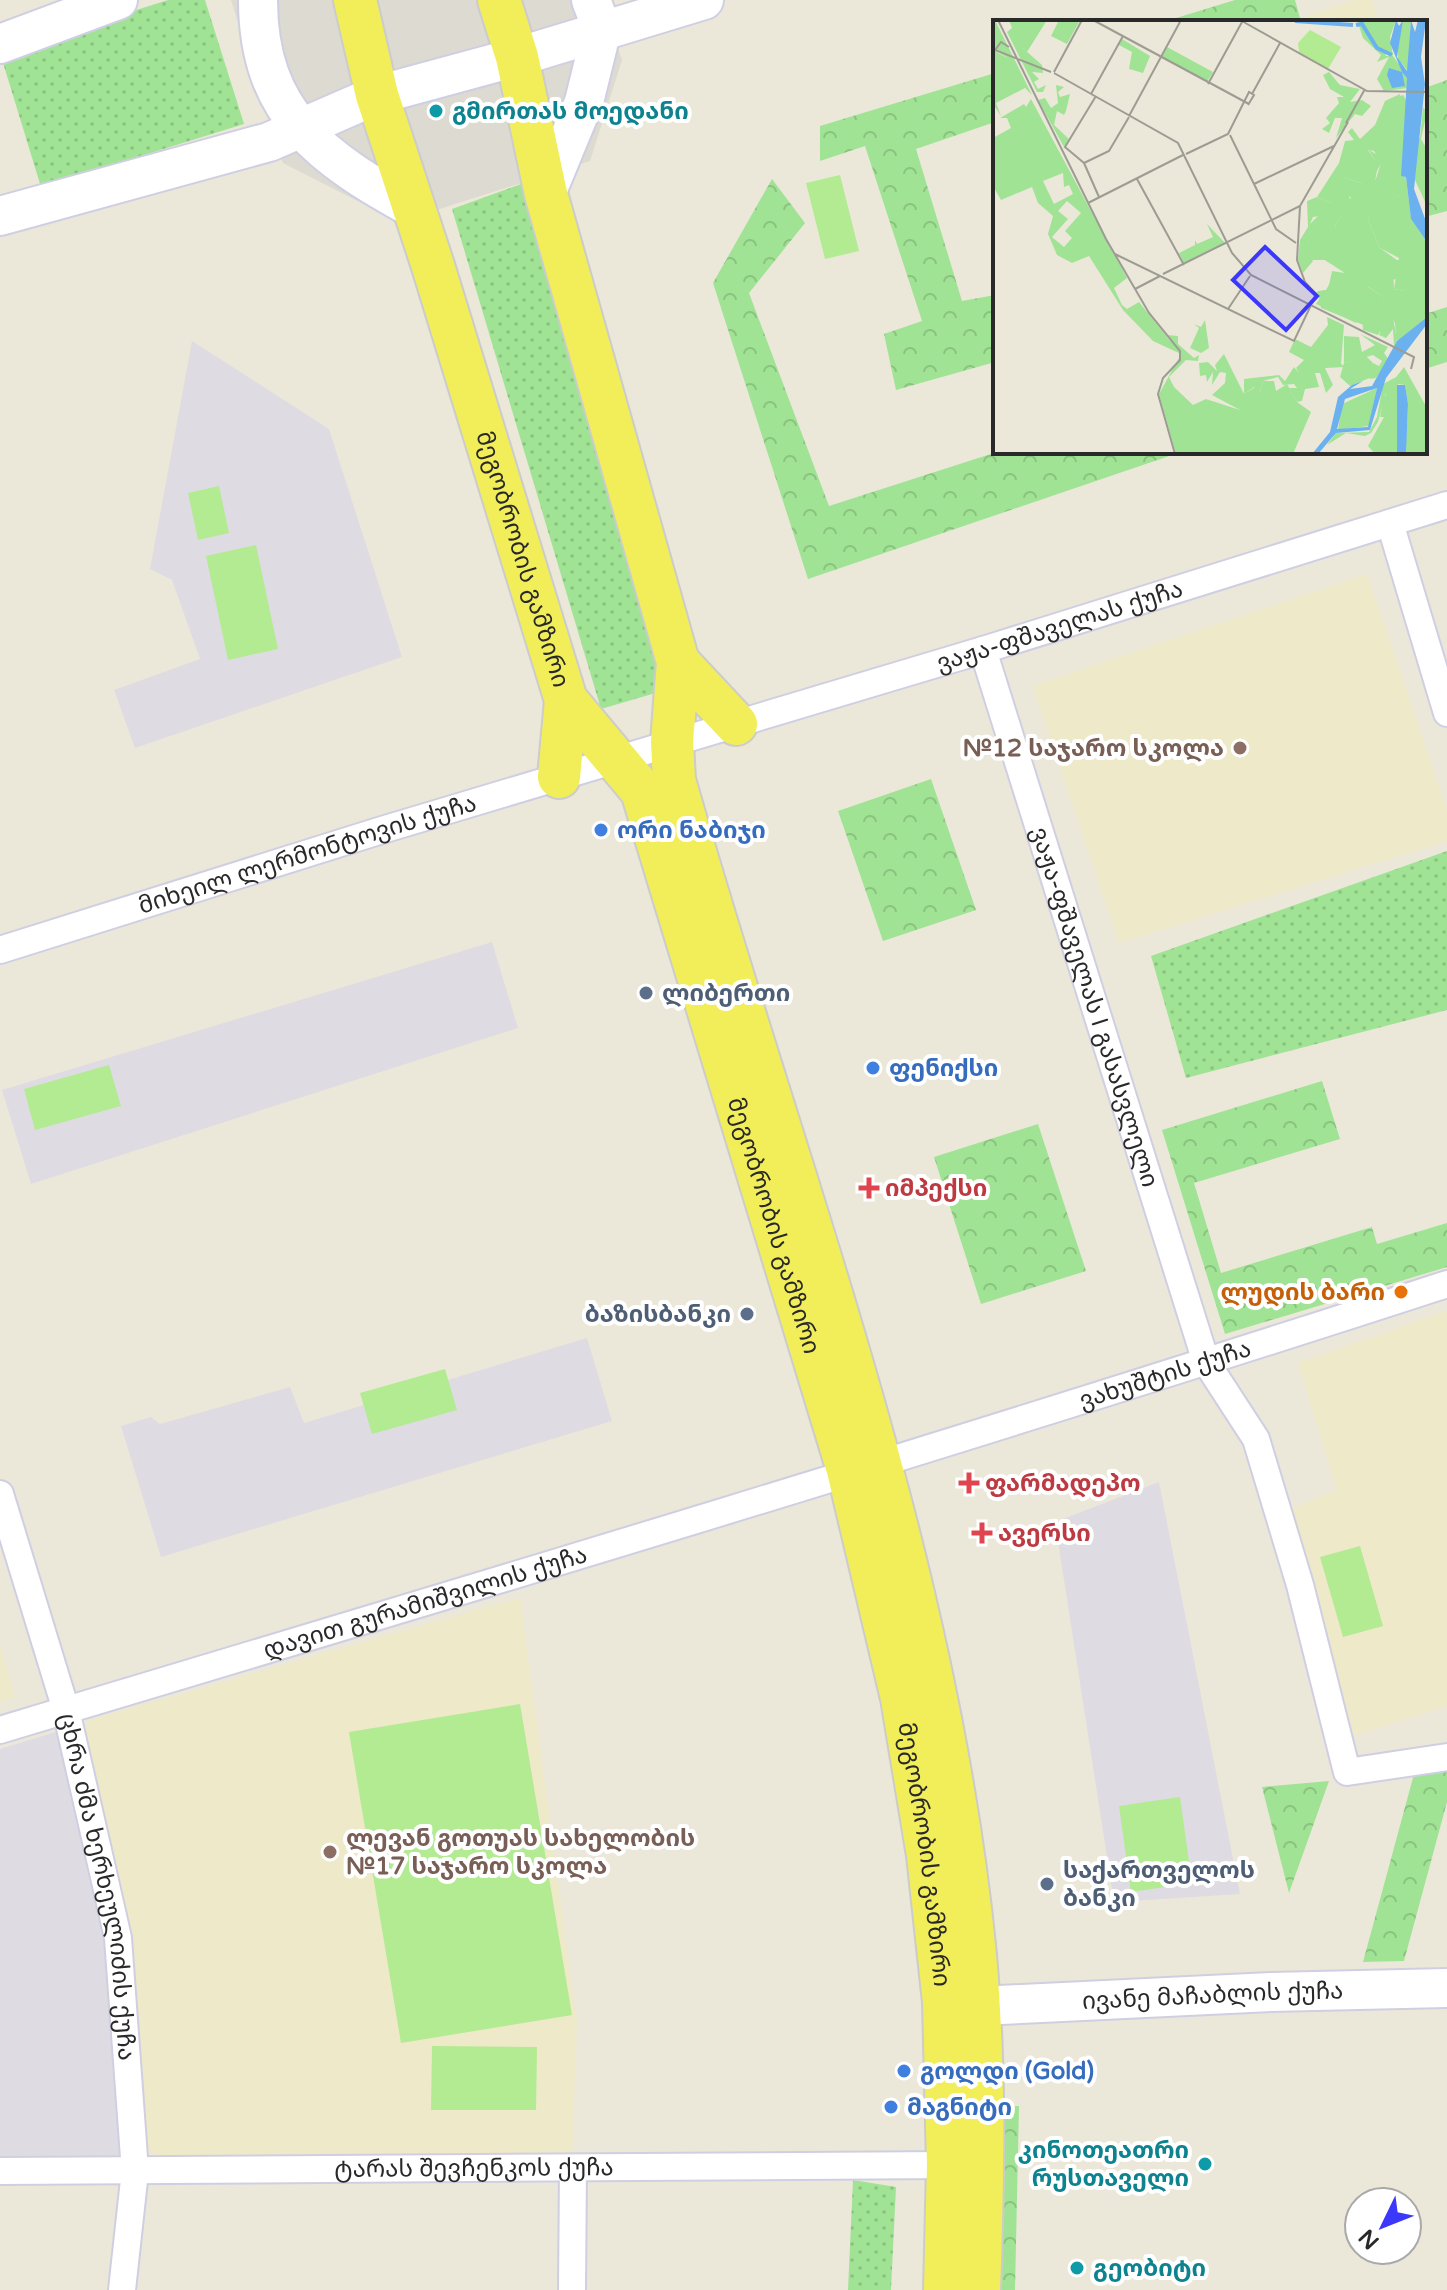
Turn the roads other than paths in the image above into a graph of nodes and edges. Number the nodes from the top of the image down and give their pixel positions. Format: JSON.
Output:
{"nodes":[{"id":1,"x":118,"y":0,"type":"edge"},
{"id":2,"x":258,"y":0,"type":"edge"},
{"id":3,"x":355,"y":0,"type":"edge"},
{"id":4,"x":499,"y":0,"type":"edge"},
{"id":5,"x":704,"y":0,"type":"edge"},
{"id":6,"x":596,"y":15,"type":"edge"},
{"id":7,"x":0,"y":44,"type":"edge"},
{"id":8,"x":517,"y":57,"type":"junction"},
{"id":9,"x":377,"y":95,"type":"junction"},
{"id":10,"x":299,"y":129,"type":"junction"},
{"id":11,"x":546,"y":194,"type":"junction"},
{"id":12,"x":416,"y":210,"type":"junction"},
{"id":13,"x":0,"y":216,"type":"edge"},
{"id":14,"x":1447,"y":505,"type":"edge"},
{"id":15,"x":1390,"y":523,"type":"junction"},
{"id":16,"x":983,"y":650,"type":"junction"},
{"id":17,"x":678,"y":662,"type":"junction"},
{"id":18,"x":566,"y":700,"type":"junction"},
{"id":19,"x":1447,"y":713,"type":"edge"},
{"id":20,"x":736,"y":724,"type":"junction"},
{"id":21,"x":672,"y":742,"type":"junction"},
{"id":22,"x":616,"y":759,"type":"junction"},
{"id":23,"x":559,"y":777,"type":"junction"},
{"id":24,"x":0,"y":950,"type":"edge"},
{"id":25,"x":1447,"y":1284,"type":"edge"},
{"id":26,"x":1206,"y":1362,"type":"junction"},
{"id":27,"x":865,"y":1465,"type":"junction"},
{"id":28,"x":0,"y":1494,"type":"edge"},
{"id":29,"x":66,"y":1710,"type":"junction"},
{"id":30,"x":0,"y":1730,"type":"edge"},
{"id":31,"x":1447,"y":1757,"type":"edge"},
{"id":32,"x":1447,"y":1988,"type":"edge"},
{"id":33,"x":979,"y":2006,"type":"junction"},
{"id":34,"x":948,"y":2165,"type":"junction"},
{"id":35,"x":573,"y":2168,"type":"junction"},
{"id":36,"x":0,"y":2171,"type":"edge"},
{"id":37,"x":135,"y":2171,"type":"junction"},
{"id":38,"x":122,"y":2290,"type":"edge"},
{"id":39,"x":572,"y":2290,"type":"edge"},
{"id":40,"x":945,"y":2290,"type":"edge"},
{"id":41,"x":979,"y":2290,"type":"edge"}],
"edges":[{"from":1,"to":7,"type":"street"},
{"from":2,"to":10,"type":"street"},
{"from":3,"to":9,"type":"main road"},
{"from":4,"to":8,"type":"main road"},
{"from":5,"to":6,"type":"street"},
{"from":6,"to":8,"type":"street"},
{"from":6,"to":11,"type":"street"},
{"from":8,"to":9,"type":"street"},
{"from":8,"to":11,"type":"main road"},
{"from":9,"to":10,"type":"street"},
{"from":9,"to":12,"type":"main road"},
{"from":10,"to":12,"type":"street"},
{"from":10,"to":13,"type":"street"},
{"from":11,"to":17,"type":"main road","name":"მეგობრობის გამზირი"},
{"from":12,"to":18,"type":"main road","name":"მეგობრობის გამზირი"},
{"from":14,"to":15,"type":"street","name":"ვაჟა-ფშაველას ქუჩა"},
{"from":15,"to":16,"type":"street","name":"ვაჟა-ფშაველას ქუჩა"},
{"from":15,"to":19,"type":"street"},
{"from":16,"to":20,"type":"street","name":"ვაჟა-ფშაველას ქუჩა"},
{"from":16,"to":26,"type":"street","name":"ვაჟა-ფშაველას I გასასვლელი"},
{"from":17,"to":20,"type":"main road"},
{"from":17,"to":21,"type":"main road","name":"მეგობრობის გამზირი"},
{"from":18,"to":22,"type":"main road","name":"მეგობრობის გამზირი"},
{"from":18,"to":23,"type":"main road"},
{"from":20,"to":21,"type":"street","name":"ვაჟა-ფშაველას ქუჩა"},
{"from":21,"to":22,"type":"street","name":"ვაჟა-ფშაველას ქუჩა"},
{"from":21,"to":27,"type":"main road","name":"მეგობრობის გამზირი"},
{"from":22,"to":23,"type":"street","name":"მიხეილ ლერმონტოვის ქუჩა"},
{"from":22,"to":27,"type":"main road","name":"მეგობრობის გამზირი"},
{"from":23,"to":24,"type":"street","name":"მიხეილ ლერმონტოვის ქუჩა"},
{"from":25,"to":26,"type":"street","name":"ვახუშტის ქუჩა"},
{"from":26,"to":27,"type":"street","name":"ვახუშტის ქუჩა"},
{"from":26,"to":31,"type":"street","name":"ვაჟა-ფშაველას I გასასვლელი"},
{"from":27,"to":29,"type":"street","name":"დავით გურამიშვილის ქუჩა"},
{"from":27,"to":33,"type":"main road","name":"მეგობრობის გამზირი"},
{"from":27,"to":34,"type":"main road","name":"მეგობრობის გამზირი"},
{"from":28,"to":29,"type":"street","name":"ცხრა ძმა ხერხეულიძის ქუჩა"},
{"from":29,"to":30,"type":"street","name":"დავით გურამიშვილის ქუჩა"},
{"from":29,"to":37,"type":"street","name":"ცხრა ძმა ხერხეულიძის ქუჩა"},
{"from":32,"to":33,"type":"street","name":"ივანე მაჩაბლის ქუჩა"},
{"from":33,"to":41,"type":"main road","name":"მეგობრობის გამზირი"},
{"from":34,"to":35,"type":"street","name":"ტარას შევჩენკოს ქუჩა"},
{"from":34,"to":40,"type":"main road","name":"მეგობრობის გამზირი"},
{"from":35,"to":37,"type":"street","name":"ტარას შევჩენკოს ქუჩა"},
{"from":35,"to":39,"type":"street"},
{"from":36,"to":37,"type":"street","name":"ტარას შევჩენკოს ქუჩა"},
{"from":37,"to":38,"type":"street","name":"ცხრა ძმა ხერხეულიძის ქუჩა"}]}
